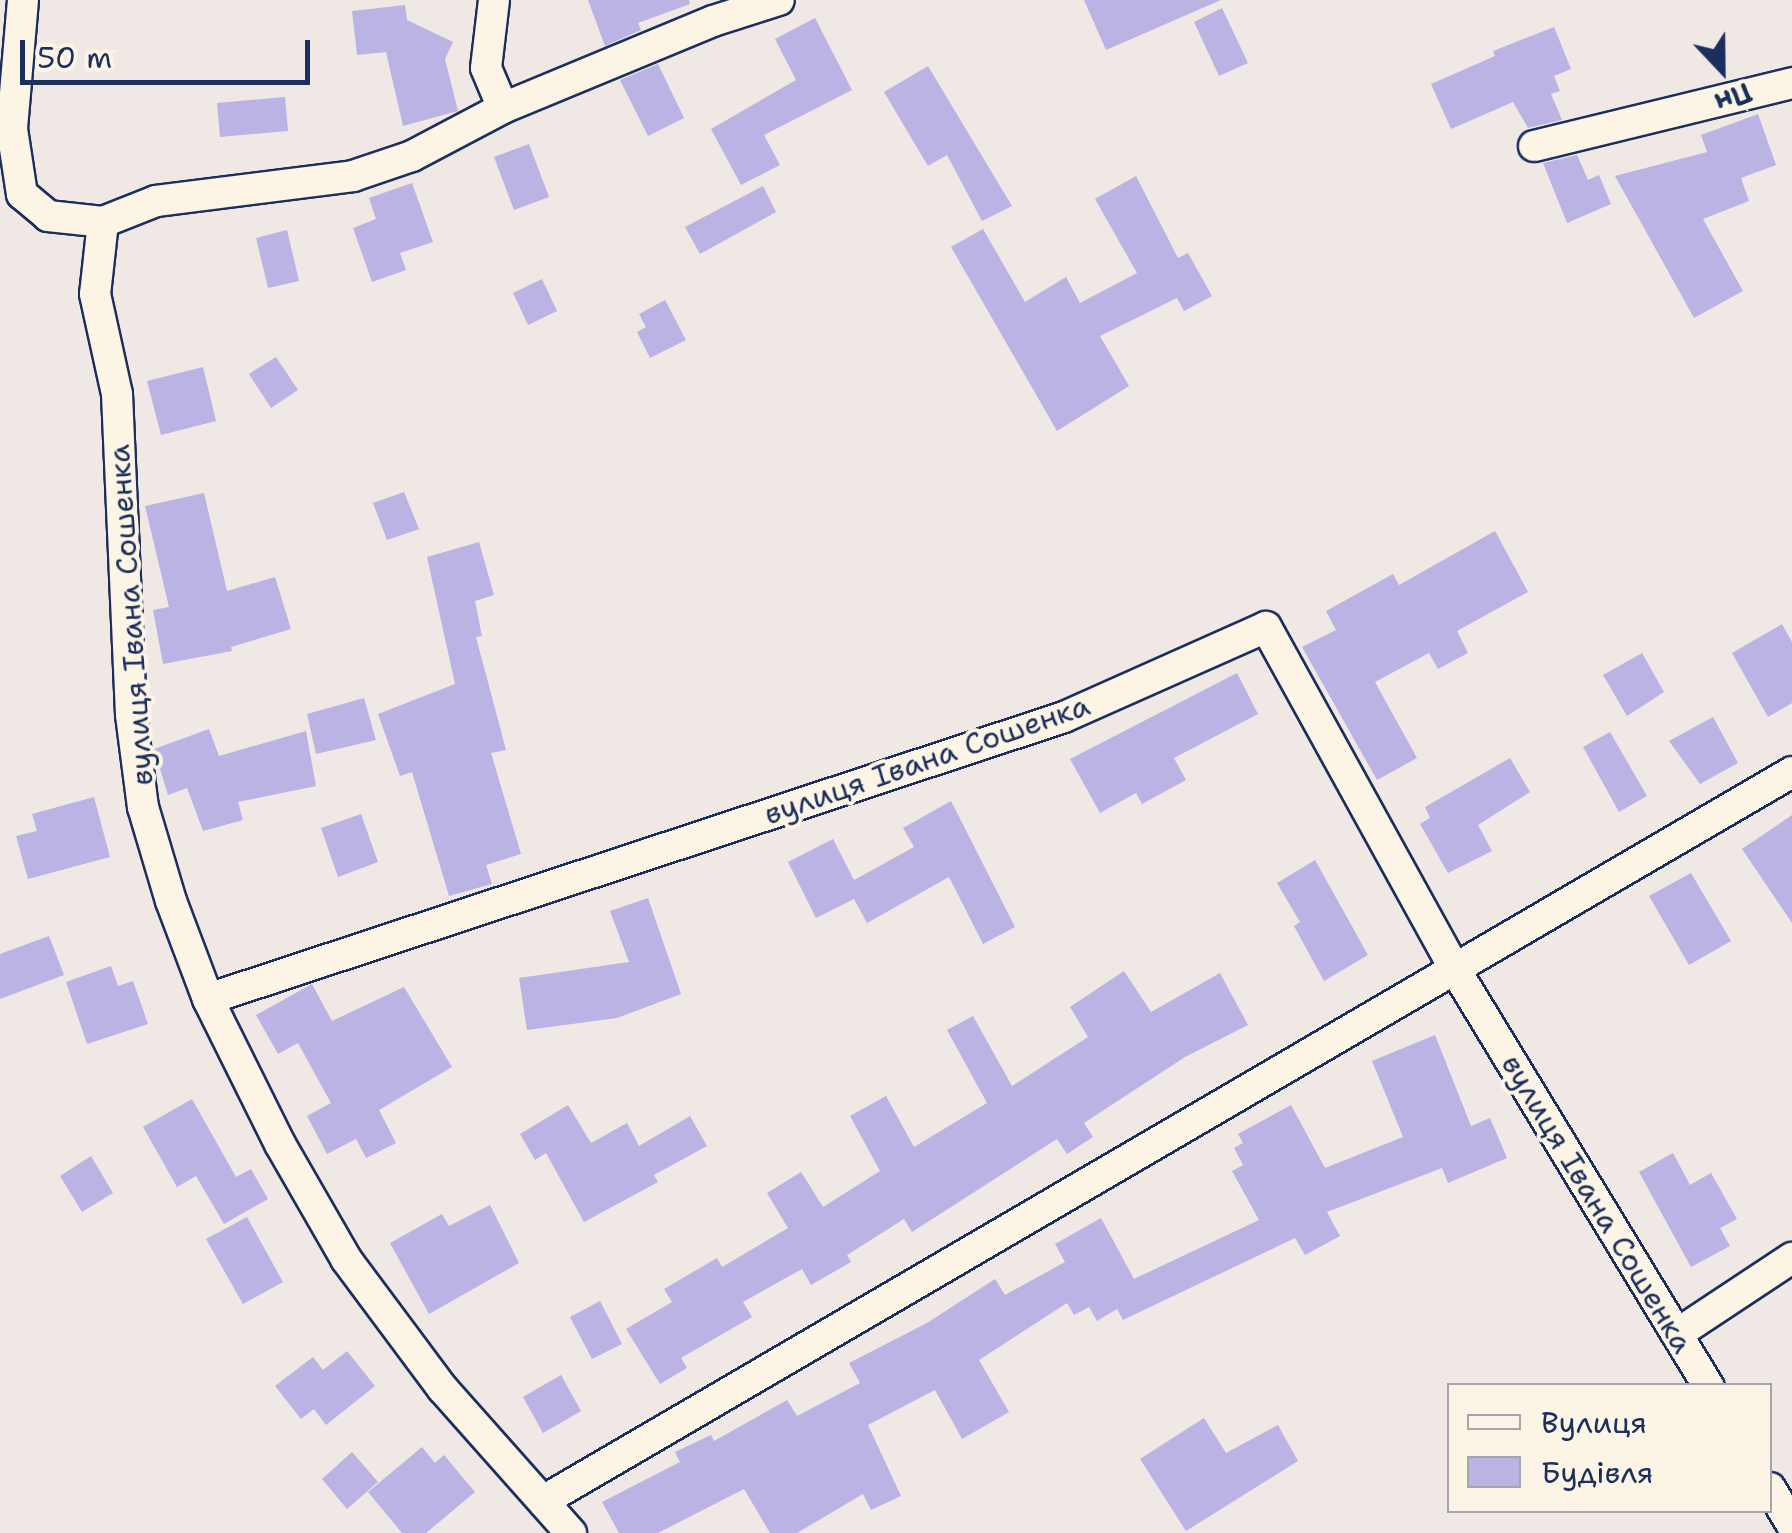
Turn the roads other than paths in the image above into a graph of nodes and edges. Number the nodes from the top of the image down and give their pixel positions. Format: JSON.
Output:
{"nodes":[{"id":1,"x":22,"y":0,"type":"edge"},
{"id":2,"x":494,"y":0,"type":"edge"},
{"id":3,"x":778,"y":0,"type":"edge"},
{"id":4,"x":1792,"y":83,"type":"edge"},
{"id":5,"x":503,"y":108,"type":"junction"},
{"id":6,"x":1534,"y":146,"type":"dead end"},
{"id":7,"x":103,"y":222,"type":"junction"},
{"id":8,"x":1792,"y":772,"type":"edge"},
{"id":9,"x":1456,"y":971,"type":"junction"},
{"id":10,"x":208,"y":999,"type":"junction"},
{"id":11,"x":1792,"y":1258,"type":"edge"},
{"id":12,"x":1677,"y":1334,"type":"junction"},
{"id":13,"x":1706,"y":1383,"type":"edge"},
{"id":14,"x":1772,"y":1491,"type":"edge"},
{"id":15,"x":542,"y":1501,"type":"junction"},
{"id":16,"x":1792,"y":1525,"type":"edge"},
{"id":17,"x":571,"y":1533,"type":"edge"}],
"edges":[{"from":1,"to":7,"type":"street"},
{"from":2,"to":5,"type":"street"},
{"from":3,"to":5,"type":"street"},
{"from":4,"to":6,"type":"street"},
{"from":5,"to":7,"type":"street"},
{"from":7,"to":10,"type":"street","name":"вулиця Івана Сошенка"},
{"from":8,"to":9,"type":"street"},
{"from":9,"to":10,"type":"street","name":"вулиця Івана Сошенка"},
{"from":9,"to":12,"type":"street","name":"вулиця Івана Сошенка"},
{"from":9,"to":15,"type":"street"},
{"from":10,"to":15,"type":"street","name":"вулиця Івана Сошенка"},
{"from":11,"to":12,"type":"street"},
{"from":12,"to":13,"type":"street","name":"вулиця Івана Сошенка"},
{"from":14,"to":16,"type":"street"},
{"from":15,"to":17,"type":"street","name":"вулиця Івана Сошенка"}]}
